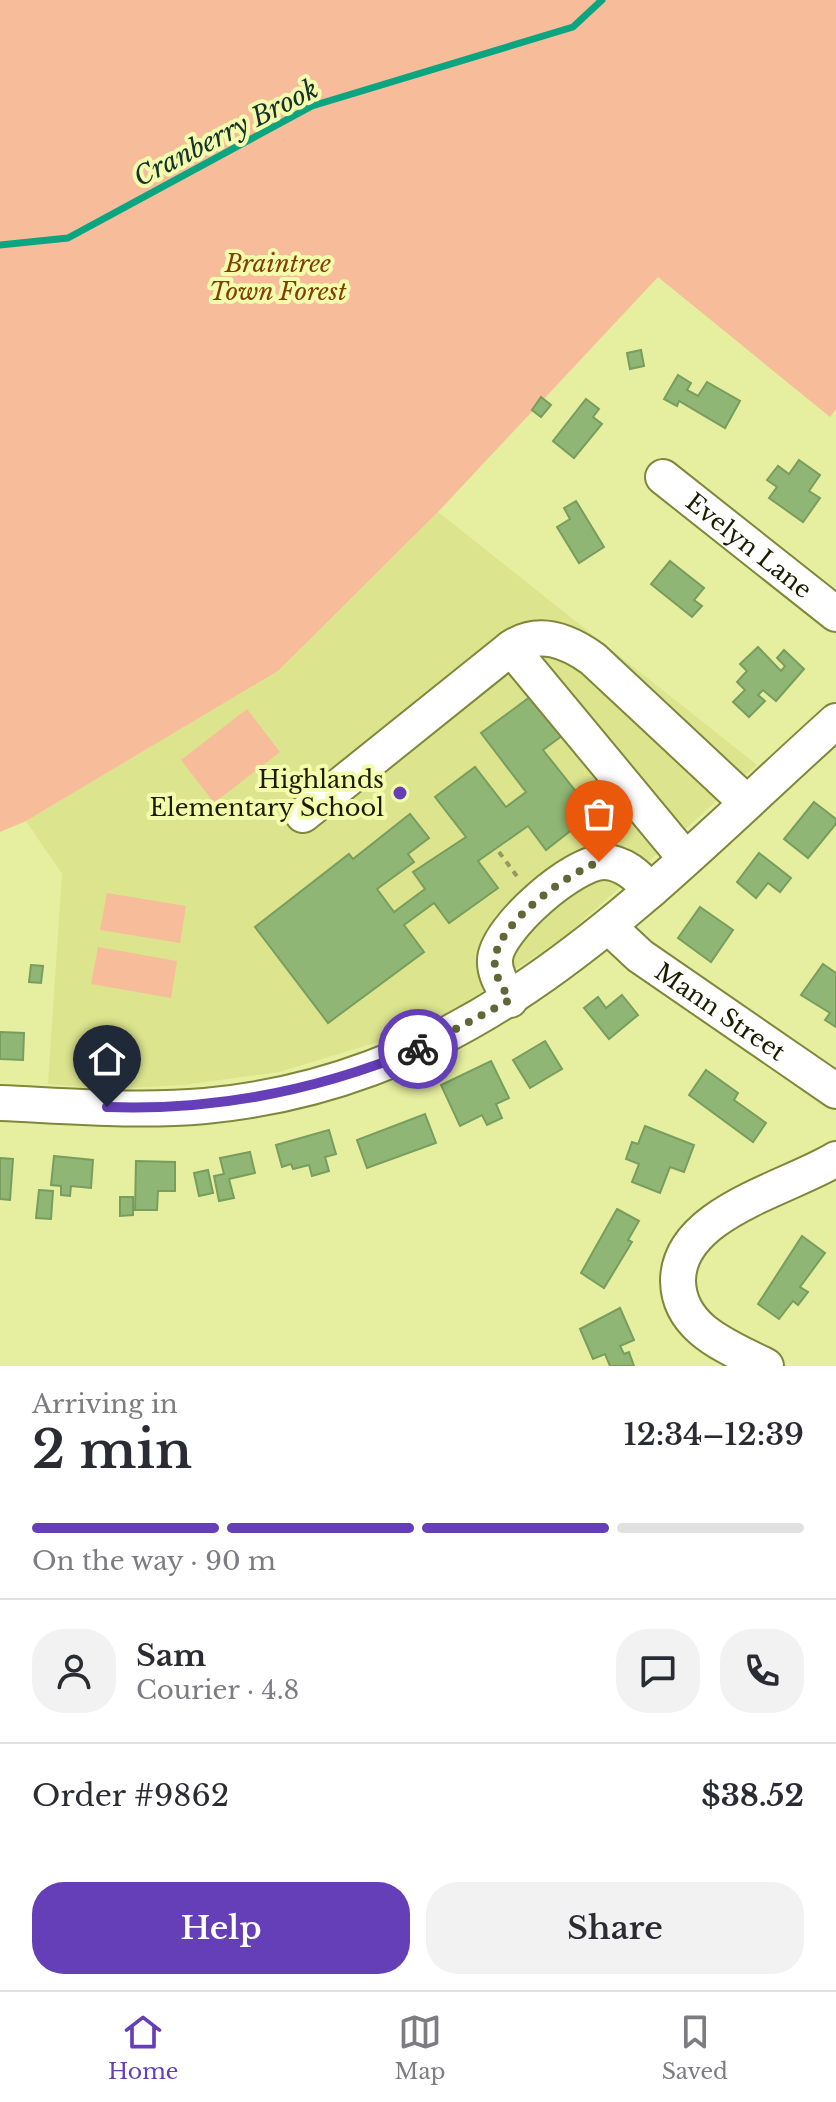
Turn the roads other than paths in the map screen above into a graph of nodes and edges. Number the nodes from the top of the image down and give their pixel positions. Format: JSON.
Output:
{"nodes":[{"id":1,"x":663,"y":477,"type":"dead end"},
{"id":2,"x":836,"y":614,"type":"edge"},
{"id":3,"x":511,"y":648,"type":"junction"},
{"id":4,"x":593,"y":659,"type":"junction"},
{"id":5,"x":549,"y":695,"type":"junction"},
{"id":6,"x":836,"y":721,"type":"edge"},
{"id":7,"x":746,"y":802,"type":"junction"},
{"id":8,"x":303,"y":815,"type":"dead end"},
{"id":9,"x":685,"y":858,"type":"junction"},
{"id":10,"x":651,"y":890,"type":"junction"},
{"id":11,"x":609,"y":927,"type":"junction"},
{"id":12,"x":510,"y":1000,"type":"junction"},
{"id":13,"x":836,"y":1091,"type":"edge"},
{"id":14,"x":0,"y":1103,"type":"edge"},
{"id":15,"x":836,"y":1159,"type":"edge"},
{"id":16,"x":766,"y":1366,"type":"edge"}],
"edges":[{"from":1,"to":2,"type":"street","name":"Evelyn Lane"},
{"from":3,"to":4,"type":"street"},
{"from":3,"to":5,"type":"street"},
{"from":3,"to":8,"type":"street"},
{"from":4,"to":5,"type":"street"},
{"from":4,"to":7,"type":"street"},
{"from":5,"to":9,"type":"street"},
{"from":6,"to":7,"type":"street"},
{"from":7,"to":9,"type":"street"},
{"from":9,"to":10,"type":"street"},
{"from":10,"to":11,"type":"street"},
{"from":10,"to":12,"type":"street"},
{"from":11,"to":12,"type":"street"},
{"from":11,"to":13,"type":"street","name":"Mann Street"},
{"from":12,"to":14,"type":"street"},
{"from":15,"to":16,"type":"street"}]}
